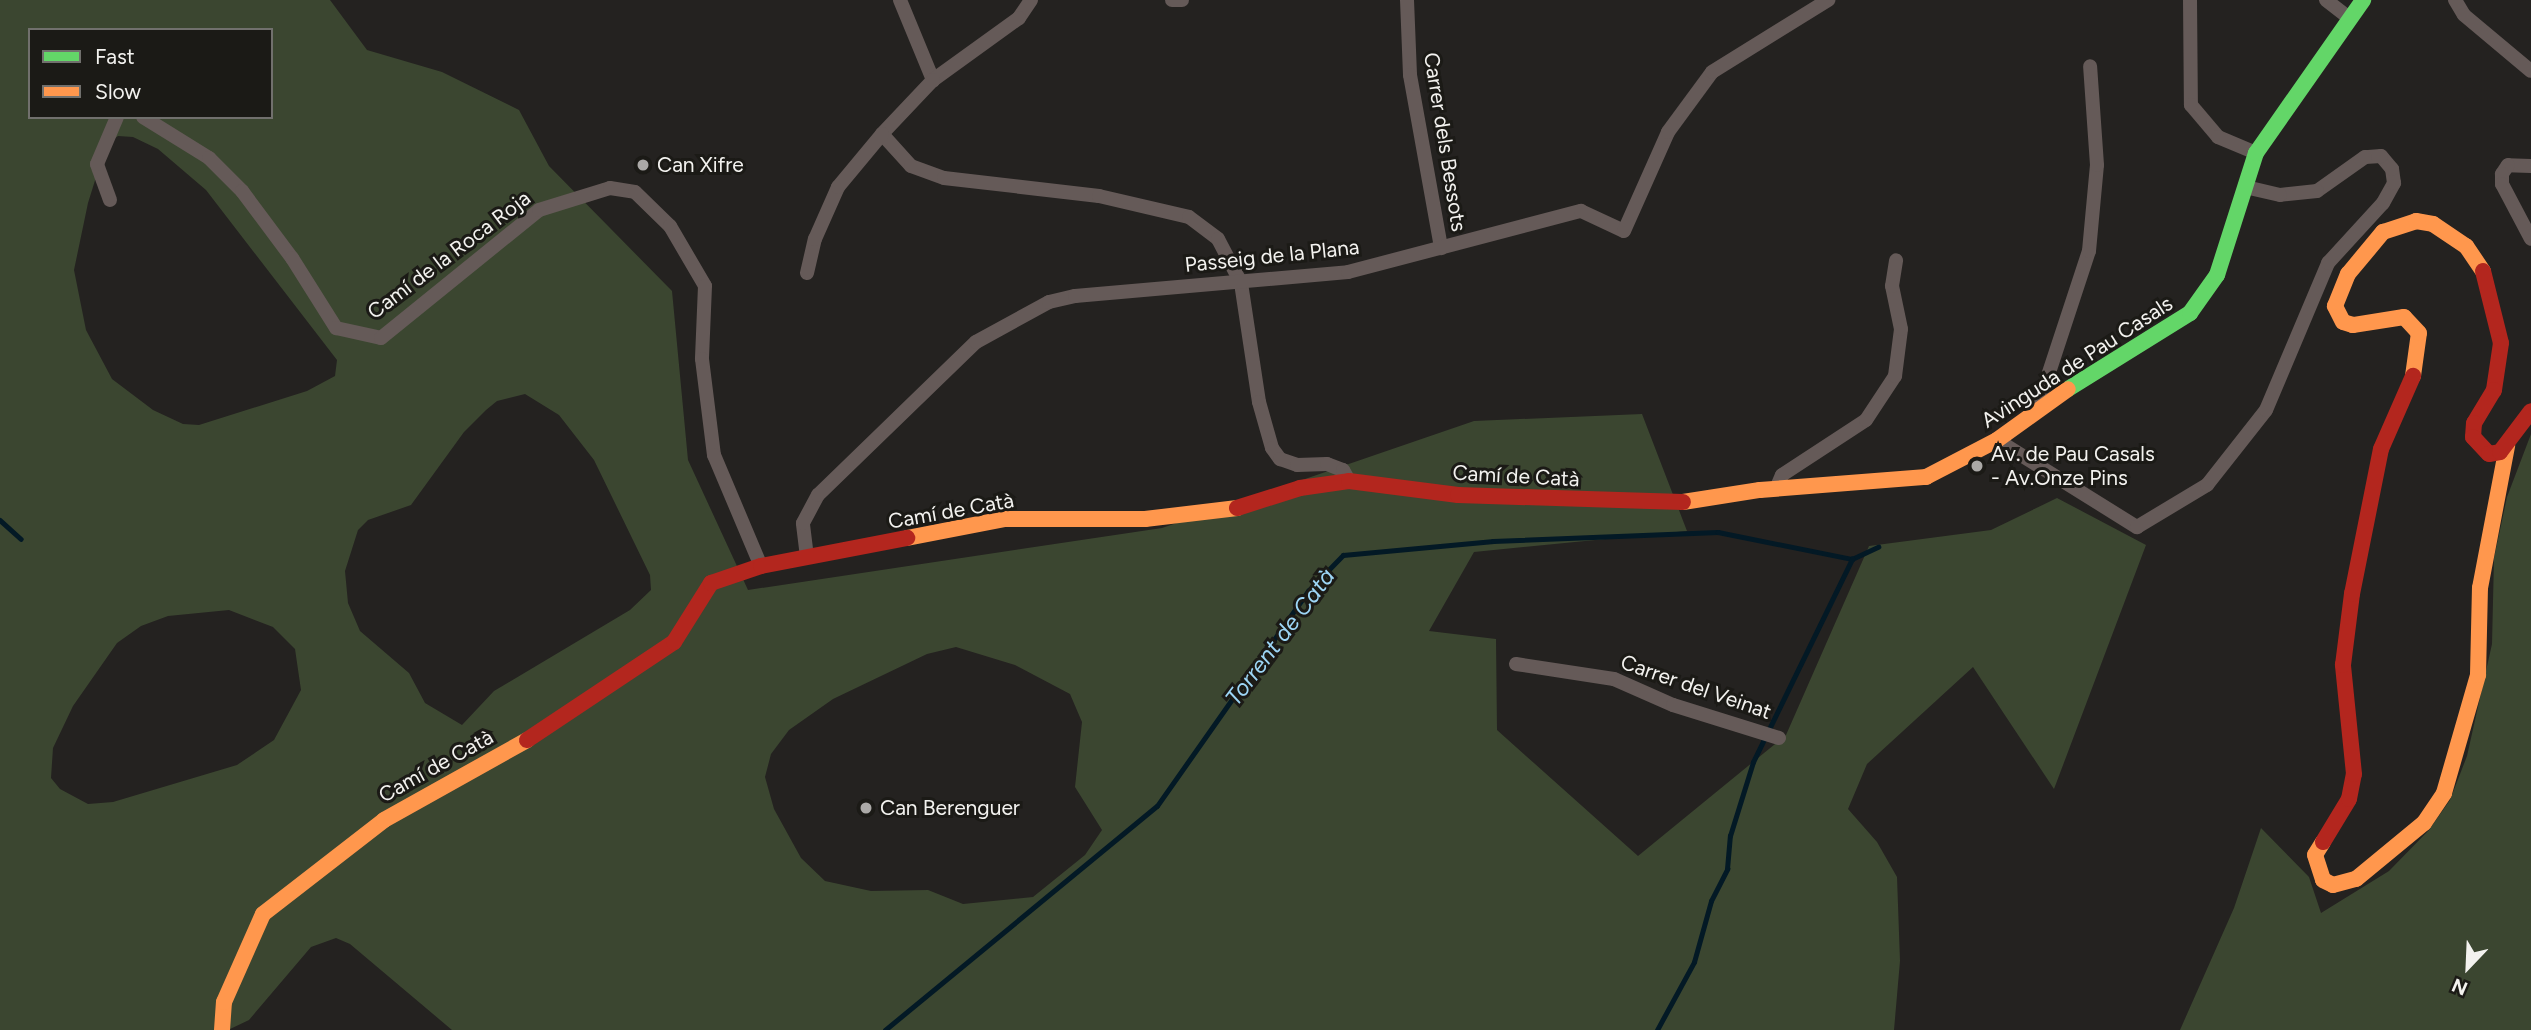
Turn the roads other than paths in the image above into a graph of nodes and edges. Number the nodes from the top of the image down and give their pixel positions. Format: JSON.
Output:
{"nodes":[{"id":1,"x":900,"y":0,"type":"edge"},
{"id":2,"x":1031,"y":0,"type":"edge"},
{"id":3,"x":1172,"y":0,"type":"edge"},
{"id":4,"x":1182,"y":0,"type":"edge"},
{"id":5,"x":1407,"y":0,"type":"edge"},
{"id":6,"x":1828,"y":0,"type":"edge"},
{"id":7,"x":2190,"y":0,"type":"edge"},
{"id":8,"x":2326,"y":0,"type":"edge"},
{"id":9,"x":2363,"y":0,"type":"edge"},
{"id":10,"x":2455,"y":0,"type":"edge"},
{"id":11,"x":2349,"y":18,"type":"junction"},
{"id":12,"x":2090,"y":66,"type":"dead end"},
{"id":13,"x":2531,"y":71,"type":"edge"},
{"id":14,"x":933,"y":80,"type":"junction"},
{"id":15,"x":116,"y":119,"type":"edge"},
{"id":16,"x":146,"y":119,"type":"edge"},
{"id":17,"x":882,"y":134,"type":"junction"},
{"id":18,"x":2256,"y":153,"type":"junction"},
{"id":19,"x":2531,"y":166,"type":"edge"},
{"id":20,"x":2245,"y":187,"type":"junction"},
{"id":21,"x":110,"y":200,"type":"dead end"},
{"id":22,"x":2531,"y":239,"type":"edge"},
{"id":23,"x":1441,"y":247,"type":"junction"},
{"id":24,"x":1896,"y":260,"type":"dead end"},
{"id":25,"x":807,"y":273,"type":"dead end"},
{"id":26,"x":1241,"y":283,"type":"junction"},
{"id":27,"x":2531,"y":411,"type":"edge"},
{"id":28,"x":2036,"y":412,"type":"junction"},
{"id":29,"x":1997,"y":440,"type":"junction"},
{"id":30,"x":2507,"y":446,"type":"junction"},
{"id":31,"x":1926,"y":477,"type":"joint"},
{"id":32,"x":1349,"y":481,"type":"junction"},
{"id":33,"x":1776,"y":489,"type":"junction"},
{"id":34,"x":807,"y":557,"type":"junction"},
{"id":35,"x":761,"y":566,"type":"junction"},
{"id":36,"x":1516,"y":664,"type":"dead end"},
{"id":37,"x":1779,"y":738,"type":"dead end"},
{"id":38,"x":222,"y":1030,"type":"edge"}],
"edges":[{"from":1,"to":14,"type":"street"},
{"from":2,"to":14,"type":"street"},
{"from":3,"to":4,"type":"street"},
{"from":5,"to":23,"type":"street","name":"Carrer dels Bessots"},
{"from":6,"to":23,"type":"street","name":"Passeig de la Plana"},
{"from":7,"to":18,"type":"street"},
{"from":8,"to":11,"type":"street"},
{"from":9,"to":11,"type":"street","name":"Avinguda de Pau Casals"},
{"from":10,"to":13,"type":"street"},
{"from":11,"to":18,"type":"street","name":"Avinguda de Pau Casals"},
{"from":12,"to":28,"type":"street"},
{"from":14,"to":17,"type":"street"},
{"from":15,"to":21,"type":"street"},
{"from":16,"to":35,"type":"street","name":"Camí de la Roca Roja"},
{"from":17,"to":25,"type":"street"},
{"from":17,"to":26,"type":"street"},
{"from":18,"to":20,"type":"street","name":"Avinguda de Pau Casals"},
{"from":19,"to":22,"type":"street"},
{"from":20,"to":28,"type":"street","name":"Avinguda de Pau Casals"},
{"from":20,"to":29,"type":"street"},
{"from":23,"to":26,"type":"street","name":"Passeig de la Plana"},
{"from":24,"to":33,"type":"street"},
{"from":26,"to":32,"type":"street"},
{"from":26,"to":34,"type":"street","name":"Passeig de la Plana"},
{"from":27,"to":30,"type":"street"},
{"from":28,"to":29,"type":"street","name":"Avinguda de Pau Casals"},
{"from":29,"to":31,"type":"street","name":"Avinguda de Pau Casals"},
{"from":30,"to":30,"type":"street"},
{"from":31,"to":33,"type":"street","name":"Camí de Catà"},
{"from":32,"to":33,"type":"street","name":"Camí de Catà"},
{"from":32,"to":34,"type":"street","name":"Camí de Catà"},
{"from":34,"to":35,"type":"street","name":"Camí de Catà"},
{"from":35,"to":38,"type":"street","name":"Camí de Catà"},
{"from":36,"to":37,"type":"street","name":"Carrer del Veinat"}]}
